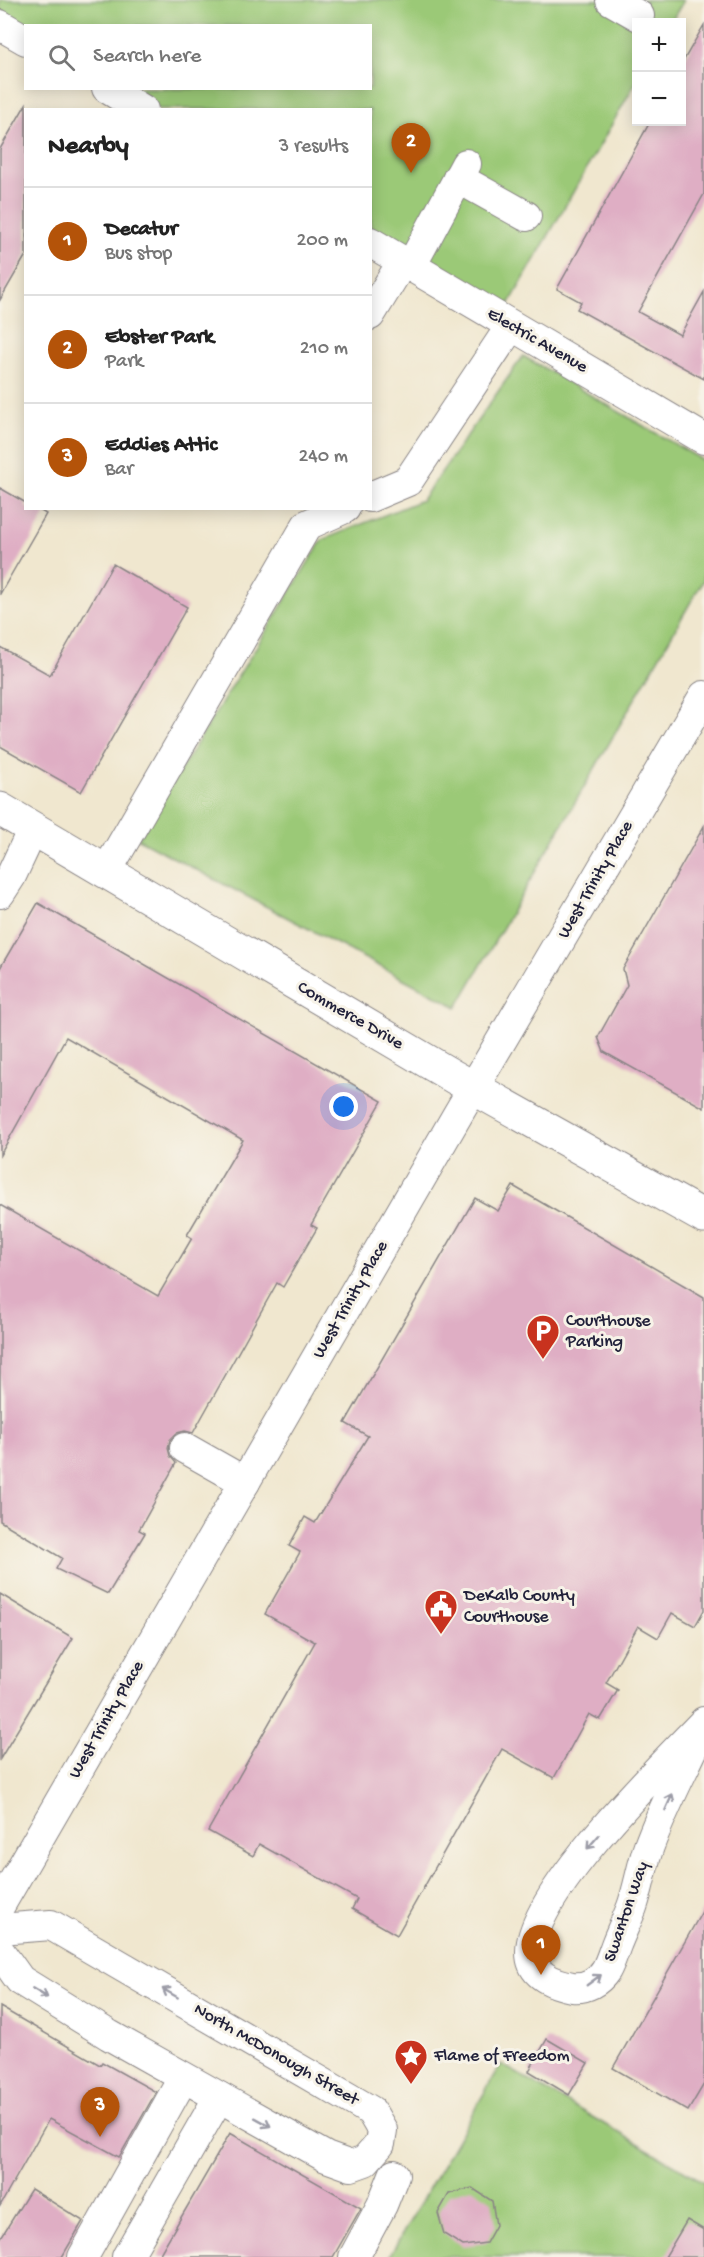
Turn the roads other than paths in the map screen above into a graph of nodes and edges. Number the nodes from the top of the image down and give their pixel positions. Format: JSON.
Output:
{"nodes":[{"id":1,"x":612,"y":0,"type":"edge"},
{"id":2,"x":639,"y":16,"type":"dead end"},
{"id":3,"x":110,"y":90,"type":"edge"},
{"id":4,"x":140,"y":108,"type":"edge"},
{"id":5,"x":526,"y":216,"type":"dead end"},
{"id":6,"x":372,"y":243,"type":"edge"},
{"id":7,"x":407,"y":264,"type":"junction"},
{"id":8,"x":372,"y":312,"type":"edge"},
{"id":9,"x":511,"y":326,"type":"junction"},
{"id":10,"x":704,"y":439,"type":"edge"},
{"id":11,"x":372,"y":497,"type":"edge"},
{"id":12,"x":341,"y":510,"type":"edge"},
{"id":13,"x":700,"y":711,"type":"edge"},
{"id":14,"x":0,"y":809,"type":"edge"},
{"id":15,"x":33,"y":829,"type":"junction"},
{"id":16,"x":106,"y":872,"type":"junction"},
{"id":17,"x":0,"y":893,"type":"edge"},
{"id":18,"x":473,"y":1089,"type":"junction"},
{"id":19,"x":704,"y":1217,"type":"edge"},
{"id":20,"x":185,"y":1448,"type":"dead end"},
{"id":21,"x":245,"y":1482,"type":"junction"},
{"id":22,"x":704,"y":1724,"type":"edge"},
{"id":23,"x":0,"y":1905,"type":"edge"},
{"id":24,"x":0,"y":1929,"type":"edge"},
{"id":25,"x":0,"y":1952,"type":"edge"},
{"id":26,"x":177,"y":2089,"type":"dead end"},
{"id":27,"x":219,"y":2097,"type":"junction"},
{"id":28,"x":394,"y":2175,"type":"dead end"},
{"id":29,"x":83,"y":2257,"type":"edge"},
{"id":30,"x":127,"y":2257,"type":"edge"},
{"id":31,"x":354,"y":2257,"type":"edge"}],
"edges":[{"from":1,"to":2,"type":"street"},
{"from":3,"to":4,"type":"street"},
{"from":5,"to":7,"type":"street"},
{"from":6,"to":7,"type":"street","name":"Electric Avenue"},
{"from":7,"to":8,"type":"street"},
{"from":7,"to":9,"type":"street","name":"Electric Avenue"},
{"from":9,"to":10,"type":"street","name":"Electric Avenue"},
{"from":9,"to":11,"type":"street"},
{"from":12,"to":16,"type":"street"},
{"from":13,"to":18,"type":"street","name":"West Trinity Place"},
{"from":14,"to":15,"type":"main road","name":"Commerce Drive"},
{"from":15,"to":16,"type":"main road","name":"Commerce Drive"},
{"from":15,"to":17,"type":"street"},
{"from":16,"to":18,"type":"main road","name":"Commerce Drive"},
{"from":18,"to":19,"type":"main road","name":"Commerce Drive"},
{"from":18,"to":21,"type":"street","name":"West Trinity Place"},
{"from":20,"to":21,"type":"street"},
{"from":21,"to":23,"type":"street","name":"West Trinity Place"},
{"from":22,"to":22,"type":"street","name":"Swanton Way","one_way":true},
{"from":27,"to":24,"type":"street","name":"North McDonough Street","one_way":true},
{"from":25,"to":27,"type":"street","name":"North McDonough Street","one_way":true},
{"from":26,"to":29,"type":"street"},
{"from":27,"to":30,"type":"street"},
{"from":28,"to":31,"type":"street"}]}
